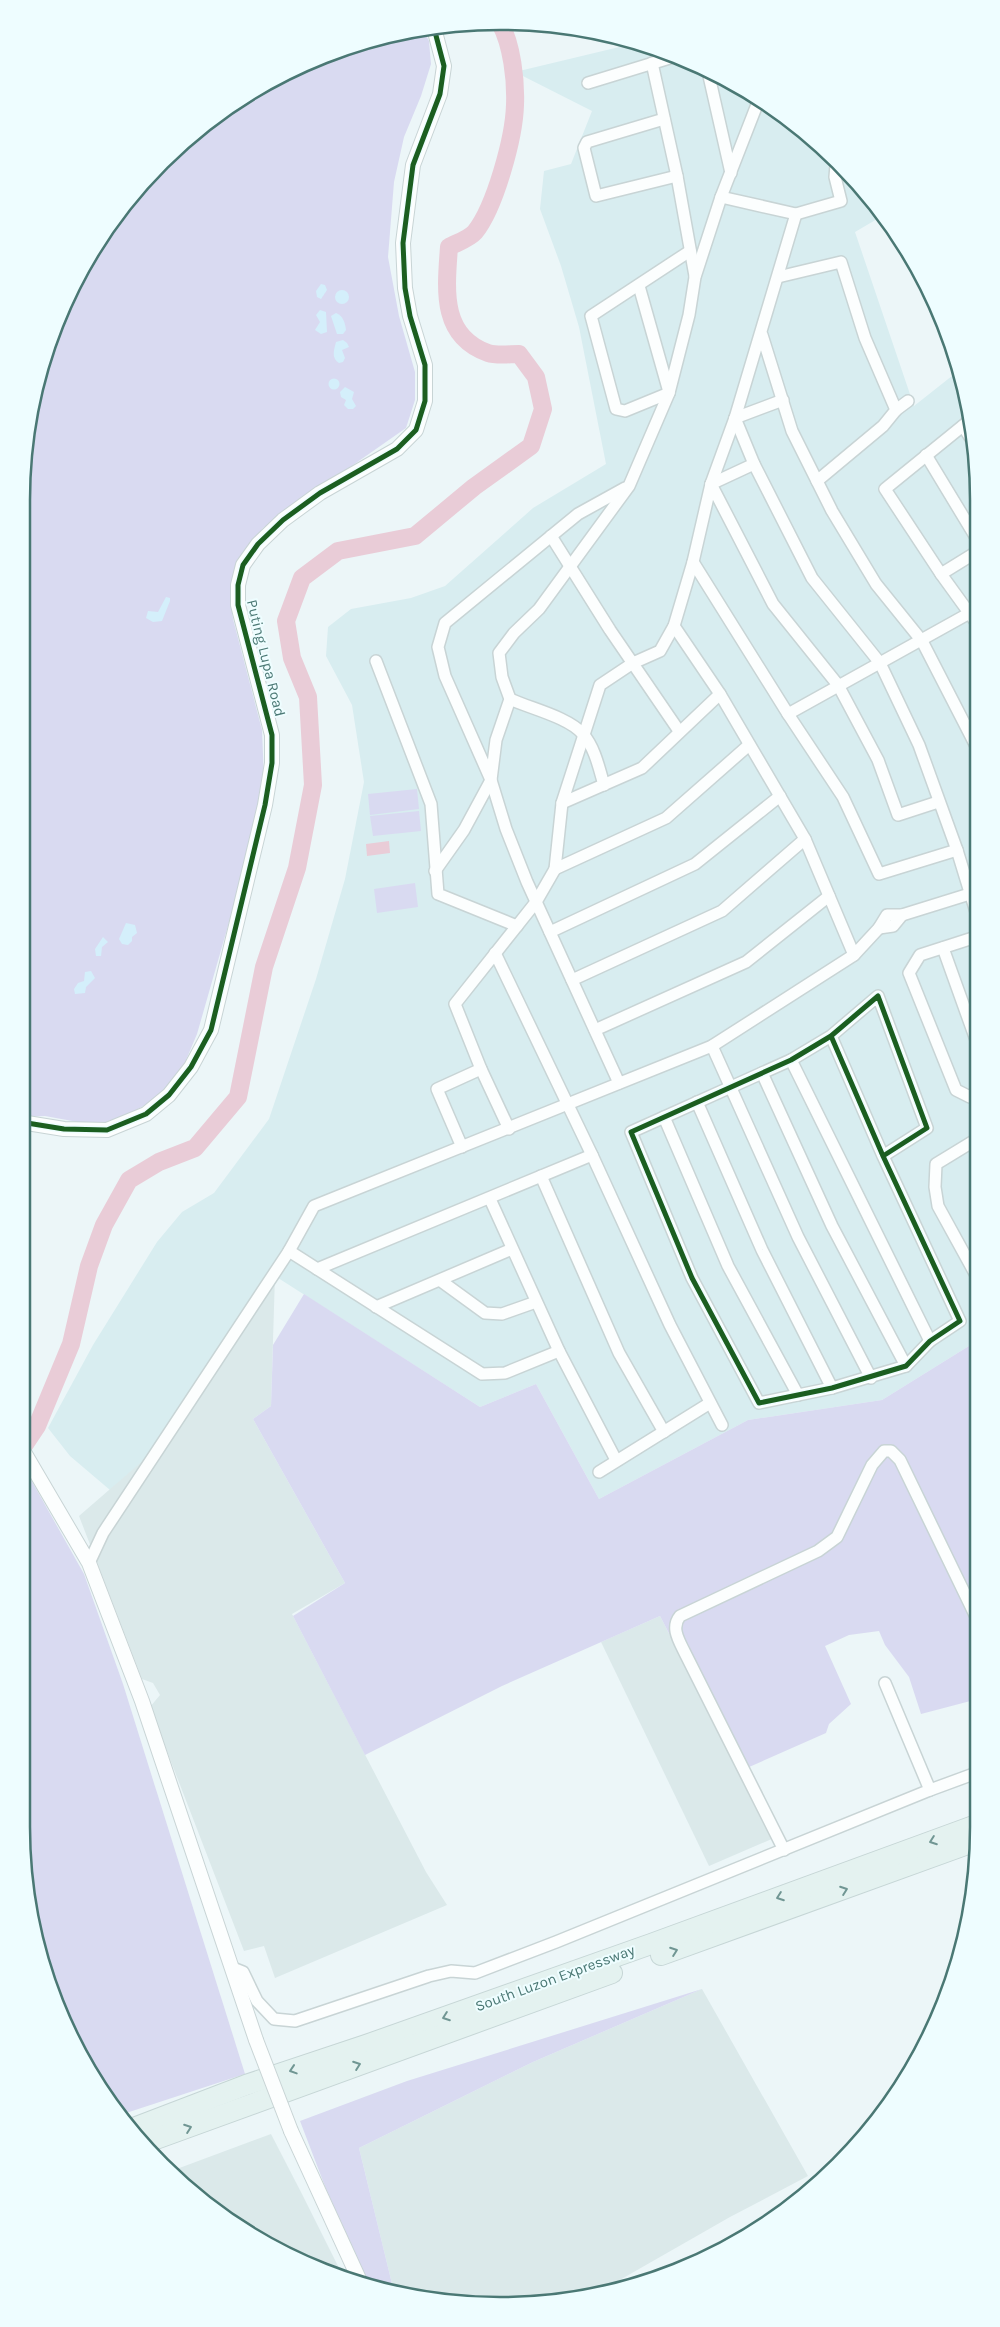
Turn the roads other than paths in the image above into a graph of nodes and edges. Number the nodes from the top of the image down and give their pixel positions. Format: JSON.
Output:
{"nodes":[{"id":1,"x":436,"y":35,"type":"edge"},
{"id":2,"x":663,"y":60,"type":"edge"},
{"id":3,"x":652,"y":63,"type":"junction"},
{"id":4,"x":710,"y":79,"type":"edge"},
{"id":5,"x":588,"y":83,"type":"dead end"},
{"id":6,"x":756,"y":106,"type":"edge"},
{"id":7,"x":664,"y":119,"type":"junction"},
{"id":8,"x":835,"y":172,"type":"edge"},
{"id":9,"x":731,"y":173,"type":"junction"},
{"id":10,"x":677,"y":176,"type":"junction"},
{"id":11,"x":721,"y":197,"type":"junction"},
{"id":12,"x":796,"y":214,"type":"junction"},
{"id":13,"x":690,"y":250,"type":"junction"},
{"id":14,"x":695,"y":277,"type":"junction"},
{"id":15,"x":778,"y":277,"type":"junction"},
{"id":16,"x":639,"y":286,"type":"junction"},
{"id":17,"x":761,"y":333,"type":"junction"},
{"id":18,"x":669,"y":394,"type":"junction"},
{"id":19,"x":783,"y":400,"type":"junction"},
{"id":20,"x":908,"y":401,"type":"dead end"},
{"id":21,"x":896,"y":410,"type":"junction"},
{"id":22,"x":736,"y":418,"type":"junction"},
{"id":23,"x":964,"y":425,"type":"edge"},
{"id":24,"x":926,"y":455,"type":"junction"},
{"id":25,"x":754,"y":464,"type":"junction"},
{"id":26,"x":817,"y":481,"type":"junction"},
{"id":27,"x":711,"y":484,"type":"junction"},
{"id":28,"x":629,"y":486,"type":"junction"},
{"id":29,"x":970,"y":528,"type":"edge"},
{"id":30,"x":551,"y":536,"type":"junction"},
{"id":31,"x":970,"y":556,"type":"edge"},
{"id":32,"x":693,"y":562,"type":"junction"},
{"id":33,"x":569,"y":565,"type":"junction"},
{"id":34,"x":941,"y":574,"type":"junction"},
{"id":35,"x":970,"y":610,"type":"edge"},
{"id":36,"x":970,"y":617,"type":"edge"},
{"id":37,"x":674,"y":626,"type":"junction"},
{"id":38,"x":922,"y":641,"type":"junction"},
{"id":39,"x":376,"y":662,"type":"dead end"},
{"id":40,"x":880,"y":663,"type":"junction"},
{"id":41,"x":633,"y":664,"type":"junction"},
{"id":42,"x":838,"y":685,"type":"junction"},
{"id":43,"x":720,"y":694,"type":"junction"},
{"id":44,"x":510,"y":699,"type":"junction"},
{"id":45,"x":788,"y":714,"type":"junction"},
{"id":46,"x":679,"y":731,"type":"junction"},
{"id":47,"x":583,"y":734,"type":"junction"},
{"id":48,"x":970,"y":734,"type":"edge"},
{"id":49,"x":749,"y":745,"type":"junction"},
{"id":50,"x":491,"y":780,"type":"junction"},
{"id":51,"x":604,"y":785,"type":"junction"},
{"id":52,"x":780,"y":796,"type":"junction"},
{"id":53,"x":938,"y":802,"type":"junction"},
{"id":54,"x":562,"y":803,"type":"junction"},
{"id":55,"x":805,"y":839,"type":"junction"},
{"id":56,"x":957,"y":850,"type":"junction"},
{"id":57,"x":555,"y":869,"type":"junction"},
{"id":58,"x":435,"y":871,"type":"junction"},
{"id":59,"x":970,"y":885,"type":"edge"},
{"id":60,"x":970,"y":894,"type":"edge"},
{"id":61,"x":829,"y":896,"type":"junction"},
{"id":62,"x":536,"y":902,"type":"junction"},
{"id":63,"x":517,"y":926,"type":"junction"},
{"id":64,"x":550,"y":932,"type":"junction"},
{"id":65,"x":970,"y":939,"type":"edge"},
{"id":66,"x":943,"y":948,"type":"junction"},
{"id":67,"x":495,"y":953,"type":"junction"},
{"id":68,"x":854,"y":955,"type":"junction"},
{"id":69,"x":572,"y":980,"type":"junction"},
{"id":70,"x":970,"y":1023,"type":"edge"},
{"id":71,"x":595,"y":1030,"type":"junction"},
{"id":72,"x":831,"y":1036,"type":"junction"},
{"id":73,"x":712,"y":1046,"type":"junction"},
{"id":74,"x":791,"y":1060,"type":"junction"},
{"id":75,"x":481,"y":1069,"type":"junction"},
{"id":76,"x":762,"y":1073,"type":"junction"},
{"id":77,"x":620,"y":1083,"type":"junction"},
{"id":78,"x":732,"y":1086,"type":"junction"},
{"id":79,"x":970,"y":1097,"type":"edge"},
{"id":80,"x":697,"y":1102,"type":"junction"},
{"id":81,"x":568,"y":1105,"type":"junction"},
{"id":82,"x":664,"y":1117,"type":"junction"},
{"id":83,"x":30,"y":1125,"type":"edge"},
{"id":84,"x":509,"y":1129,"type":"junction"},
{"id":85,"x":970,"y":1143,"type":"edge"},
{"id":86,"x":462,"y":1147,"type":"junction"},
{"id":87,"x":592,"y":1155,"type":"junction"},
{"id":88,"x":883,"y":1156,"type":"junction"},
{"id":89,"x":541,"y":1176,"type":"junction"},
{"id":90,"x":490,"y":1199,"type":"junction"},
{"id":91,"x":512,"y":1250,"type":"junction"},
{"id":92,"x":289,"y":1251,"type":"junction"},
{"id":93,"x":970,"y":1253,"type":"edge"},
{"id":94,"x":316,"y":1269,"type":"junction"},
{"id":95,"x":441,"y":1280,"type":"junction"},
{"id":96,"x":536,"y":1302,"type":"junction"},
{"id":97,"x":376,"y":1307,"type":"junction"},
{"id":98,"x":930,"y":1341,"type":"junction"},
{"id":99,"x":559,"y":1351,"type":"junction"},
{"id":100,"x":906,"y":1366,"type":"junction"},
{"id":101,"x":871,"y":1378,"type":"junction"},
{"id":102,"x":832,"y":1388,"type":"junction"},
{"id":103,"x":798,"y":1395,"type":"junction"},
{"id":104,"x":710,"y":1403,"type":"junction"},
{"id":105,"x":722,"y":1425,"type":"dead end"},
{"id":106,"x":664,"y":1432,"type":"junction"},
{"id":107,"x":616,"y":1460,"type":"junction"},
{"id":108,"x":30,"y":1463,"type":"edge"},
{"id":109,"x":599,"y":1472,"type":"dead end"},
{"id":110,"x":89,"y":1563,"type":"junction"},
{"id":111,"x":970,"y":1604,"type":"edge"},
{"id":112,"x":885,"y":1683,"type":"dead end"},
{"id":113,"x":970,"y":1775,"type":"edge"},
{"id":114,"x":930,"y":1790,"type":"junction"},
{"id":115,"x":970,"y":1827,"type":"edge"},
{"id":116,"x":969,"y":1843,"type":"edge"},
{"id":117,"x":784,"y":1850,"type":"junction"},
{"id":118,"x":233,"y":1968,"type":"junction"},
{"id":119,"x":139,"y":2127,"type":"edge"},
{"id":120,"x":151,"y":2141,"type":"edge"},
{"id":121,"x":357,"y":2274,"type":"edge"}],
"edges":[{"from":1,"to":83,"type":"street","name":"Puting Lupa Road"},
{"from":2,"to":3,"type":"street"},
{"from":3,"to":5,"type":"street"},
{"from":3,"to":7,"type":"street"},
{"from":4,"to":9,"type":"street"},
{"from":6,"to":9,"type":"street"},
{"from":7,"to":10,"type":"street"},
{"from":7,"to":10,"type":"street"},
{"from":8,"to":12,"type":"street"},
{"from":9,"to":11,"type":"street"},
{"from":10,"to":13,"type":"street"},
{"from":11,"to":12,"type":"street"},
{"from":11,"to":14,"type":"street"},
{"from":12,"to":15,"type":"street"},
{"from":13,"to":14,"type":"street"},
{"from":13,"to":16,"type":"street"},
{"from":14,"to":18,"type":"street"},
{"from":15,"to":17,"type":"street"},
{"from":15,"to":21,"type":"street"},
{"from":16,"to":18,"type":"street"},
{"from":16,"to":18,"type":"street"},
{"from":17,"to":19,"type":"street"},
{"from":17,"to":22,"type":"street"},
{"from":18,"to":28,"type":"street"},
{"from":19,"to":22,"type":"street"},
{"from":19,"to":26,"type":"street"},
{"from":20,"to":21,"type":"street"},
{"from":21,"to":26,"type":"street"},
{"from":22,"to":25,"type":"street"},
{"from":22,"to":27,"type":"street"},
{"from":23,"to":24,"type":"street"},
{"from":24,"to":29,"type":"street"},
{"from":24,"to":34,"type":"street"},
{"from":25,"to":27,"type":"street"},
{"from":25,"to":40,"type":"street"},
{"from":26,"to":38,"type":"street"},
{"from":27,"to":32,"type":"street"},
{"from":27,"to":42,"type":"street"},
{"from":28,"to":30,"type":"street"},
{"from":28,"to":33,"type":"street"},
{"from":30,"to":33,"type":"street"},
{"from":30,"to":50,"type":"street"},
{"from":31,"to":34,"type":"street"},
{"from":32,"to":37,"type":"street"},
{"from":32,"to":45,"type":"street"},
{"from":33,"to":41,"type":"street"},
{"from":33,"to":44,"type":"street"},
{"from":34,"to":35,"type":"street"},
{"from":36,"to":38,"type":"street"},
{"from":37,"to":41,"type":"street"},
{"from":37,"to":43,"type":"street"},
{"from":38,"to":40,"type":"street"},
{"from":38,"to":48,"type":"street"},
{"from":39,"to":58,"type":"street"},
{"from":40,"to":42,"type":"street"},
{"from":40,"to":53,"type":"street"},
{"from":41,"to":46,"type":"street"},
{"from":41,"to":47,"type":"street"},
{"from":42,"to":45,"type":"street"},
{"from":42,"to":53,"type":"street"},
{"from":43,"to":46,"type":"street"},
{"from":43,"to":49,"type":"street"},
{"from":44,"to":47,"type":"street"},
{"from":44,"to":50,"type":"street"},
{"from":45,"to":56,"type":"street"},
{"from":46,"to":51,"type":"street"},
{"from":47,"to":51,"type":"street"},
{"from":47,"to":54,"type":"street"},
{"from":49,"to":52,"type":"street"},
{"from":49,"to":57,"type":"street"},
{"from":50,"to":58,"type":"street"},
{"from":50,"to":62,"type":"street"},
{"from":51,"to":54,"type":"street"},
{"from":52,"to":55,"type":"street"},
{"from":52,"to":64,"type":"street"},
{"from":53,"to":56,"type":"street"},
{"from":54,"to":57,"type":"street"},
{"from":55,"to":61,"type":"street"},
{"from":55,"to":69,"type":"street"},
{"from":56,"to":59,"type":"street"},
{"from":57,"to":62,"type":"street"},
{"from":58,"to":63,"type":"street"},
{"from":60,"to":68,"type":"street"},
{"from":61,"to":68,"type":"street"},
{"from":61,"to":71,"type":"street"},
{"from":62,"to":63,"type":"street"},
{"from":62,"to":64,"type":"street"},
{"from":63,"to":67,"type":"street"},
{"from":64,"to":69,"type":"street"},
{"from":65,"to":66,"type":"street"},
{"from":66,"to":70,"type":"street"},
{"from":66,"to":79,"type":"street"},
{"from":67,"to":75,"type":"street"},
{"from":67,"to":81,"type":"street"},
{"from":68,"to":73,"type":"street"},
{"from":69,"to":71,"type":"street"},
{"from":71,"to":77,"type":"street"},
{"from":72,"to":74,"type":"street"},
{"from":72,"to":88,"type":"street"},
{"from":72,"to":88,"type":"street"},
{"from":73,"to":77,"type":"street"},
{"from":73,"to":78,"type":"street"},
{"from":74,"to":76,"type":"street"},
{"from":74,"to":98,"type":"street"},
{"from":75,"to":84,"type":"street"},
{"from":75,"to":86,"type":"street"},
{"from":76,"to":78,"type":"street"},
{"from":76,"to":100,"type":"street"},
{"from":77,"to":81,"type":"street"},
{"from":78,"to":80,"type":"street"},
{"from":78,"to":101,"type":"street"},
{"from":80,"to":82,"type":"street"},
{"from":80,"to":102,"type":"street"},
{"from":81,"to":84,"type":"street"},
{"from":81,"to":87,"type":"street"},
{"from":82,"to":103,"type":"street"},
{"from":82,"to":103,"type":"street"},
{"from":84,"to":86,"type":"street"},
{"from":85,"to":93,"type":"street"},
{"from":86,"to":92,"type":"street"},
{"from":87,"to":89,"type":"street"},
{"from":87,"to":104,"type":"street"},
{"from":88,"to":98,"type":"street"},
{"from":89,"to":90,"type":"street"},
{"from":89,"to":106,"type":"street"},
{"from":90,"to":91,"type":"street"},
{"from":90,"to":94,"type":"street"},
{"from":91,"to":95,"type":"street"},
{"from":91,"to":96,"type":"street"},
{"from":92,"to":94,"type":"street"},
{"from":92,"to":110,"type":"street"},
{"from":94,"to":97,"type":"street"},
{"from":95,"to":96,"type":"street"},
{"from":95,"to":97,"type":"street"},
{"from":96,"to":99,"type":"street"},
{"from":97,"to":99,"type":"street"},
{"from":98,"to":100,"type":"street"},
{"from":99,"to":107,"type":"street"},
{"from":100,"to":101,"type":"street"},
{"from":101,"to":102,"type":"street"},
{"from":102,"to":103,"type":"street"},
{"from":104,"to":105,"type":"street"},
{"from":104,"to":106,"type":"street"},
{"from":106,"to":107,"type":"street"},
{"from":107,"to":109,"type":"street"},
{"from":108,"to":110,"type":"street"},
{"from":110,"to":118,"type":"street"},
{"from":111,"to":117,"type":"street"},
{"from":112,"to":114,"type":"street"},
{"from":113,"to":114,"type":"street"},
{"from":114,"to":117,"type":"street"},
{"from":115,"to":119,"type":"highway","name":"South Luzon Expressway","one_way":true},
{"from":120,"to":116,"type":"highway","name":"South Luzon Expressway","one_way":true},
{"from":117,"to":118,"type":"street"},
{"from":118,"to":121,"type":"street","bridge":true}]}
